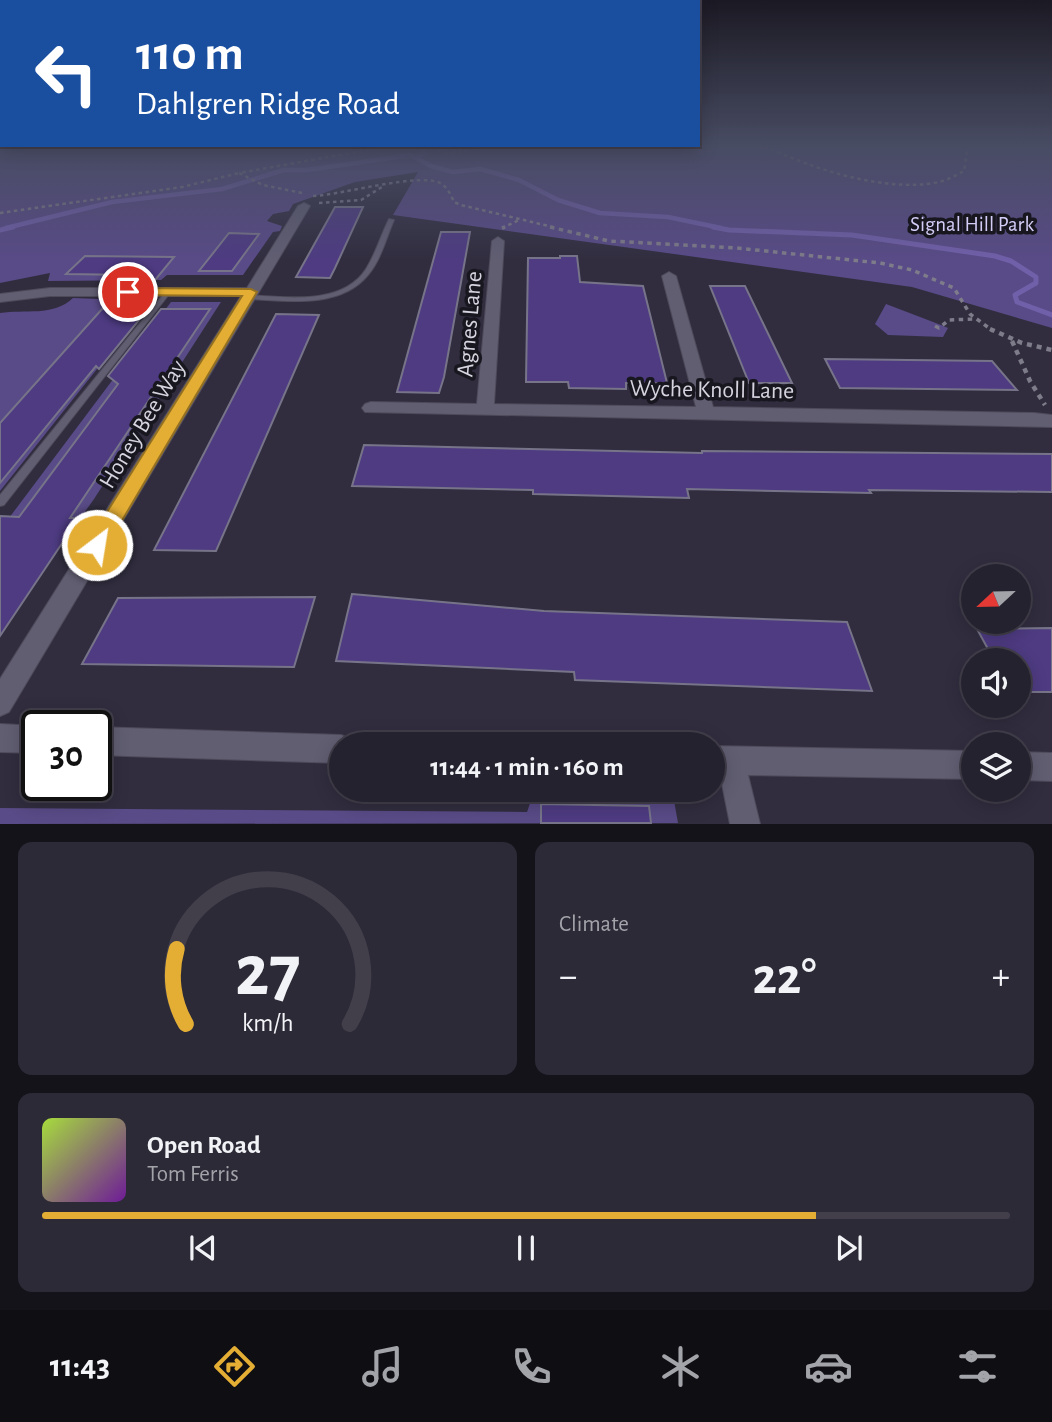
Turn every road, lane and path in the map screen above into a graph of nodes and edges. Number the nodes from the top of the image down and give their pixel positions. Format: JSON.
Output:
{"nodes":[{"id":1,"x":192,"y":184,"type":"edge"},
{"id":2,"x":265,"y":184,"type":"edge"},
{"id":3,"x":388,"y":184,"type":"edge"},
{"id":4,"x":442,"y":184,"type":"edge"},
{"id":5,"x":382,"y":186,"type":"junction"},
{"id":6,"x":310,"y":204,"type":"joint"},
{"id":7,"x":0,"y":213,"type":"edge"},
{"id":8,"x":391,"y":220,"type":"dead end"},
{"id":9,"x":498,"y":241,"type":"dead end"},
{"id":10,"x":669,"y":276,"type":"dead end"},
{"id":11,"x":168,"y":292,"type":"junction"},
{"id":12,"x":249,"y":295,"type":"junction"},
{"id":13,"x":0,"y":298,"type":"edge"},
{"id":14,"x":974,"y":319,"type":"junction"},
{"id":15,"x":935,"y":326,"type":"dead end"},
{"id":16,"x":1012,"y":340,"type":"junction"},
{"id":17,"x":1052,"y":350,"type":"edge"},
{"id":18,"x":371,"y":408,"type":"dead end"},
{"id":19,"x":485,"y":410,"type":"junction"},
{"id":20,"x":706,"y":413,"type":"junction"},
{"id":21,"x":1050,"y":415,"type":"edge"},
{"id":22,"x":0,"y":502,"type":"edge"},
{"id":23,"x":0,"y":703,"type":"edge"},
{"id":24,"x":0,"y":738,"type":"edge"},
{"id":25,"x":21,"y":739,"type":"edge"},
{"id":26,"x":112,"y":742,"type":"edge"},
{"id":27,"x":329,"y":749,"type":"edge"},
{"id":28,"x":725,"y":760,"type":"edge"},
{"id":29,"x":961,"y":765,"type":"edge"},
{"id":30,"x":1031,"y":766,"type":"edge"},
{"id":31,"x":1052,"y":767,"type":"edge"},
{"id":32,"x":725,"y":768,"type":"edge"},
{"id":33,"x":745,"y":824,"type":"edge"}],
"edges":[{"from":1,"to":7,"type":"path"},
{"from":2,"to":5,"type":"path"},
{"from":3,"to":5,"type":"path"},
{"from":4,"to":14,"type":"path"},
{"from":5,"to":6,"type":"path"},
{"from":6,"to":12,"type":"street","name":"Honey Bee Way"},
{"from":8,"to":12,"type":"lane"},
{"from":9,"to":19,"type":"street","name":"Agnes Lane"},
{"from":10,"to":20,"type":"street"},
{"from":11,"to":12,"type":"street"},
{"from":11,"to":13,"type":"street"},
{"from":11,"to":22,"type":"lane"},
{"from":12,"to":23,"type":"street","name":"Honey Bee Way"},
{"from":14,"to":15,"type":"path"},
{"from":14,"to":16,"type":"path"},
{"from":16,"to":17,"type":"path"},
{"from":16,"to":21,"type":"path"},
{"from":18,"to":19,"type":"street","name":"Wyche Knoll Lane"},
{"from":19,"to":20,"type":"street","name":"Wyche Knoll Lane"},
{"from":20,"to":21,"type":"street","name":"Wyche Knoll Lane"},
{"from":24,"to":25,"type":"street"},
{"from":26,"to":27,"type":"street"},
{"from":28,"to":29,"type":"street"},
{"from":30,"to":31,"type":"street"},
{"from":32,"to":33,"type":"street"}]}
